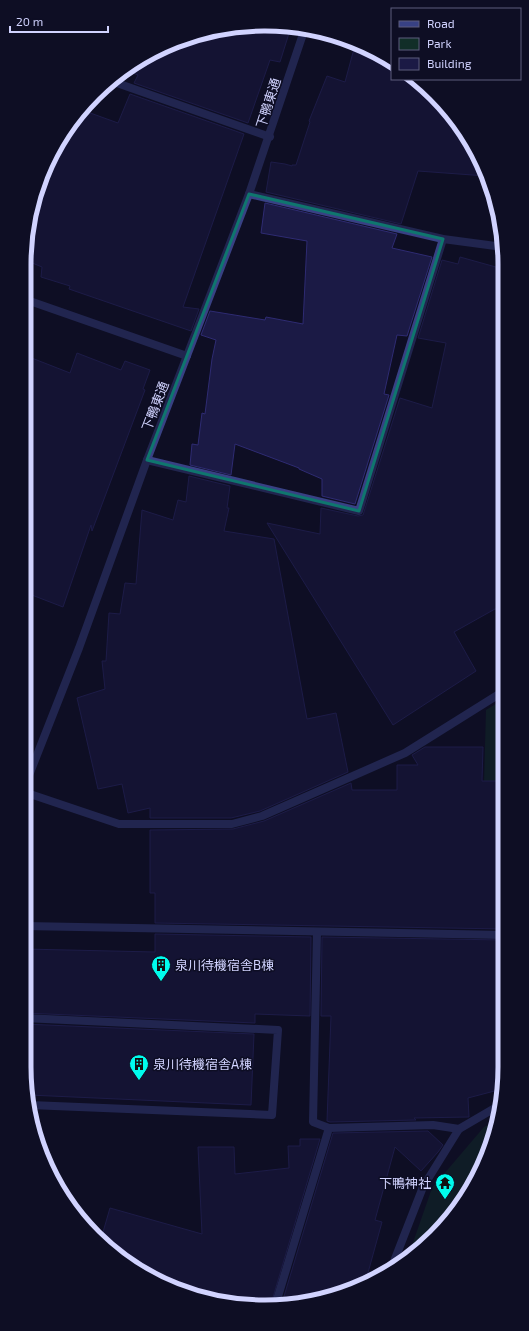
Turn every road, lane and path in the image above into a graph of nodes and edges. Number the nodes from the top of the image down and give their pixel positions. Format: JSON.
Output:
{"nodes":[{"id":1,"x":303,"y":34,"type":"edge"},
{"id":2,"x":117,"y":83,"type":"edge"},
{"id":3,"x":270,"y":137,"type":"junction"},
{"id":4,"x":249,"y":194,"type":"junction"},
{"id":5,"x":443,"y":239,"type":"junction"},
{"id":6,"x":498,"y":246,"type":"edge"},
{"id":7,"x":31,"y":302,"type":"edge"},
{"id":8,"x":187,"y":356,"type":"junction"},
{"id":9,"x":147,"y":460,"type":"junction"},
{"id":10,"x":498,"y":695,"type":"edge"},
{"id":11,"x":31,"y":770,"type":"edge"},
{"id":12,"x":31,"y":794,"type":"edge"},
{"id":13,"x":31,"y":926,"type":"edge"},
{"id":14,"x":317,"y":932,"type":"junction"},
{"id":15,"x":498,"y":935,"type":"edge"},
{"id":16,"x":31,"y":1018,"type":"edge"},
{"id":17,"x":34,"y":1105,"type":"edge"},
{"id":18,"x":494,"y":1108,"type":"edge"},
{"id":19,"x":330,"y":1128,"type":"junction"},
{"id":20,"x":459,"y":1130,"type":"junction"},
{"id":21,"x":394,"y":1261,"type":"edge"},
{"id":22,"x":277,"y":1300,"type":"edge"}],
"edges":[{"from":1,"to":3,"type":"street","name":"下鴨東通"},
{"from":2,"to":3,"type":"street"},
{"from":3,"to":4,"type":"street","name":"下鴨東通"},
{"from":4,"to":5,"type":"street"},
{"from":4,"to":8,"type":"street","name":"下鴨東通"},
{"from":5,"to":6,"type":"street"},
{"from":5,"to":9,"type":"street"},
{"from":7,"to":8,"type":"street"},
{"from":8,"to":9,"type":"street","name":"下鴨東通"},
{"from":9,"to":11,"type":"street","name":"下鴨東通"},
{"from":10,"to":12,"type":"street"},
{"from":13,"to":14,"type":"street"},
{"from":14,"to":15,"type":"street"},
{"from":14,"to":19,"type":"street"},
{"from":16,"to":17,"type":"street"},
{"from":18,"to":20,"type":"street"},
{"from":19,"to":20,"type":"street"},
{"from":19,"to":22,"type":"street"},
{"from":20,"to":21,"type":"street"}]}
